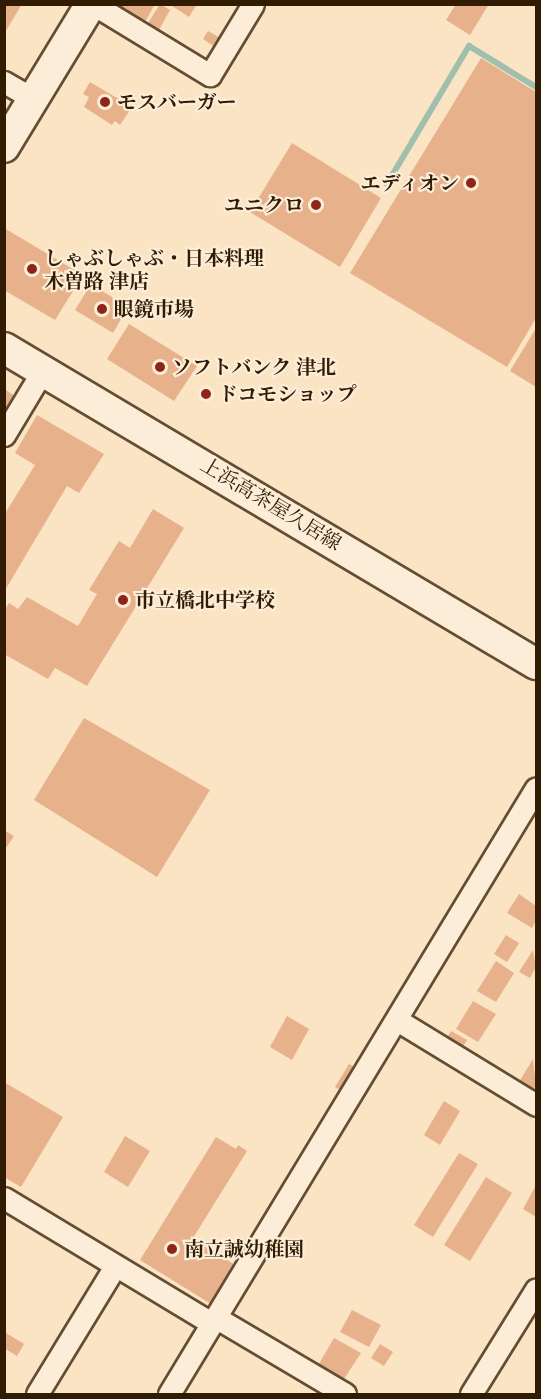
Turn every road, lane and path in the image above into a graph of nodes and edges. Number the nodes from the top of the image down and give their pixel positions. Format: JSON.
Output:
{"nodes":[{"id":1,"x":92,"y":4,"type":"edge"},
{"id":2,"x":252,"y":4,"type":"edge"},
{"id":3,"x":4,"y":82,"type":"edge"},
{"id":4,"x":33,"y":99,"type":"junction"},
{"id":5,"x":4,"y":147,"type":"edge"},
{"id":6,"x":4,"y":348,"type":"edge"},
{"id":7,"x":43,"y":370,"type":"junction"},
{"id":8,"x":4,"y":435,"type":"edge"},
{"id":9,"x":537,"y":664,"type":"edge"},
{"id":10,"x":537,"y":788,"type":"edge"},
{"id":11,"x":397,"y":1020,"type":"junction"},
{"id":12,"x":537,"y":1105,"type":"edge"},
{"id":13,"x":4,"y":1198,"type":"edge"},
{"id":14,"x":116,"y":1266,"type":"junction"},
{"id":15,"x":537,"y":1289,"type":"edge"},
{"id":16,"x":213,"y":1320,"type":"junction"},
{"id":17,"x":37,"y":1395,"type":"edge"},
{"id":18,"x":169,"y":1395,"type":"edge"},
{"id":19,"x":345,"y":1395,"type":"edge"},
{"id":20,"x":471,"y":1395,"type":"edge"}],
"edges":[{"from":1,"to":2,"type":"street"},
{"from":1,"to":4,"type":"main road"},
{"from":3,"to":4,"type":"street"},
{"from":4,"to":5,"type":"main road"},
{"from":6,"to":7,"type":"main road","name":"上浜高茶屋久居線"},
{"from":7,"to":8,"type":"street"},
{"from":7,"to":9,"type":"main road","name":"上浜高茶屋久居線"},
{"from":10,"to":11,"type":"street"},
{"from":11,"to":12,"type":"street"},
{"from":11,"to":16,"type":"street"},
{"from":13,"to":14,"type":"street"},
{"from":14,"to":16,"type":"street"},
{"from":14,"to":17,"type":"street"},
{"from":15,"to":20,"type":"street"},
{"from":16,"to":18,"type":"street"},
{"from":16,"to":19,"type":"street"}]}
